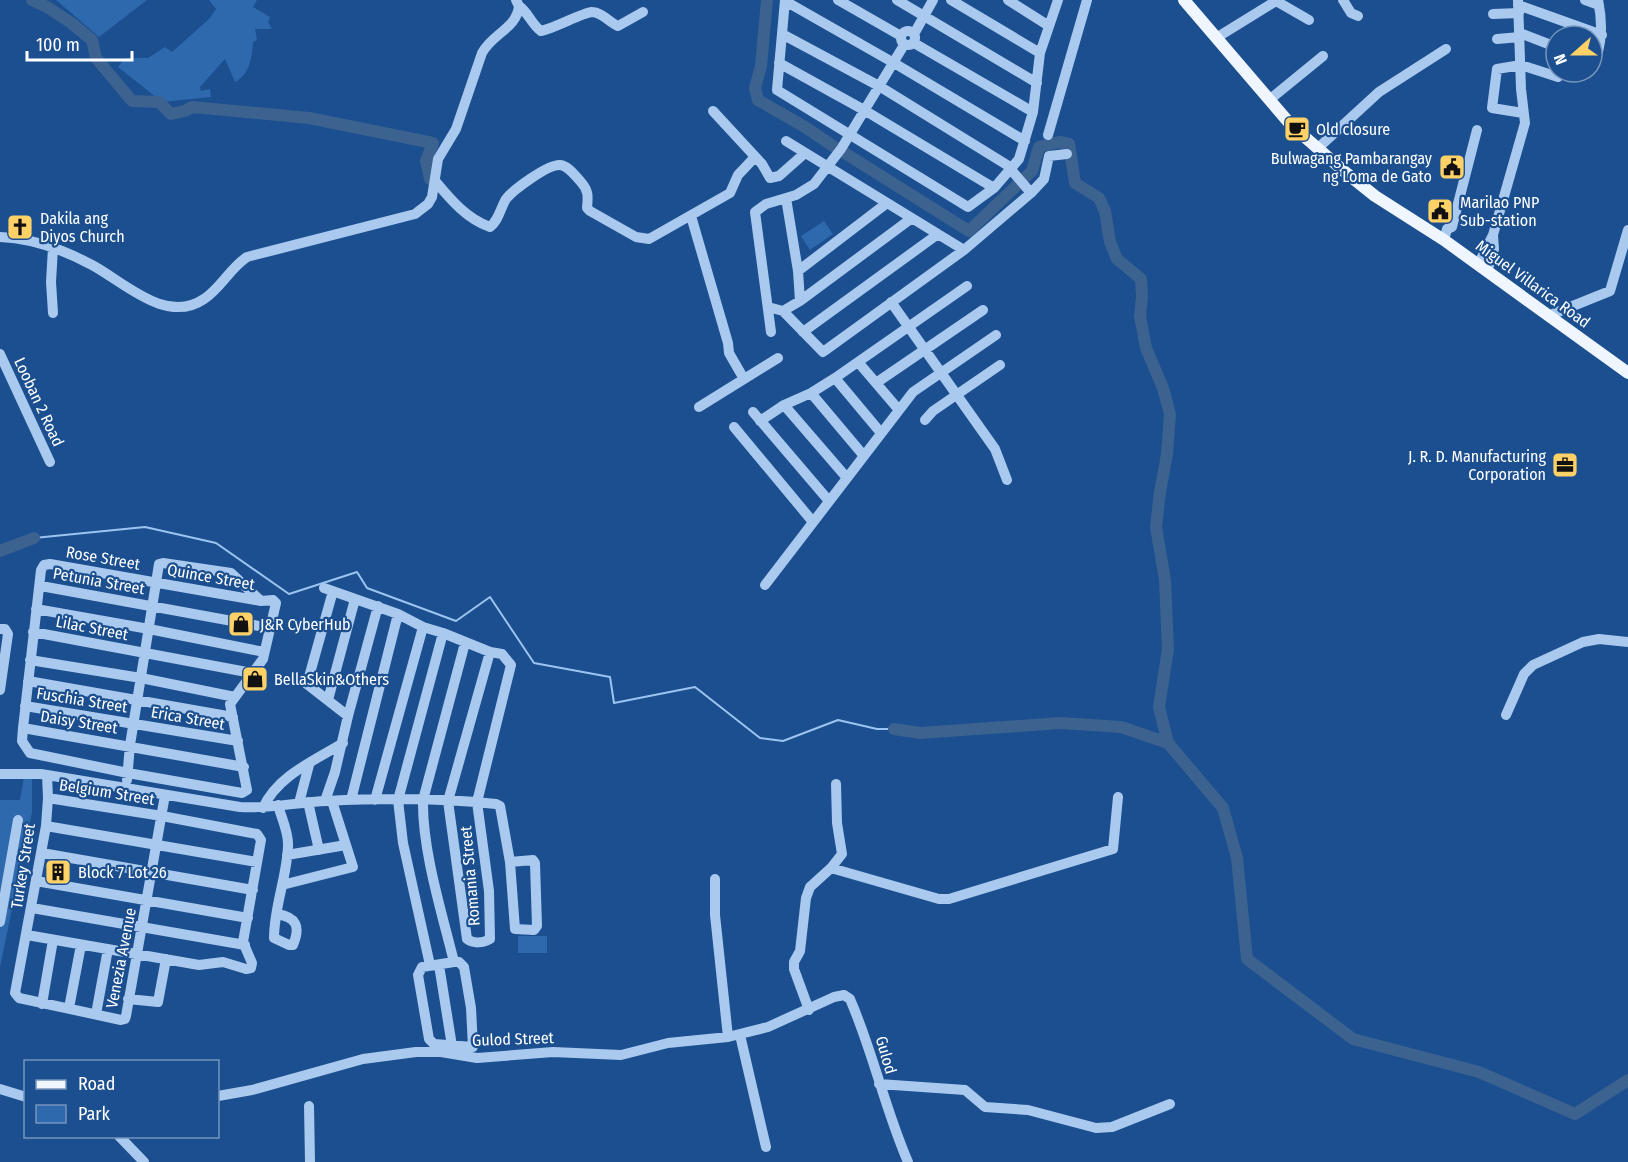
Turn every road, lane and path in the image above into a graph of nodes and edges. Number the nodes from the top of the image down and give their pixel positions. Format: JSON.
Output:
{"nodes":[{"id":1,"x":838,"y":0,"type":"edge"},
{"id":2,"x":897,"y":0,"type":"edge"},
{"id":3,"x":933,"y":0,"type":"edge"},
{"id":4,"x":951,"y":0,"type":"edge"},
{"id":5,"x":1008,"y":0,"type":"edge"},
{"id":6,"x":1058,"y":0,"type":"edge"},
{"id":7,"x":1087,"y":0,"type":"edge"},
{"id":8,"x":1184,"y":0,"type":"edge"},
{"id":9,"x":1342,"y":0,"type":"edge"},
{"id":10,"x":1585,"y":0,"type":"edge"},
{"id":11,"x":785,"y":1,"type":"edge"},
{"id":12,"x":517,"y":3,"type":"edge"},
{"id":13,"x":1598,"y":3,"type":"edge"},
{"id":14,"x":1518,"y":6,"type":"edge"},
{"id":15,"x":643,"y":12,"type":"dead end"},
{"id":16,"x":1493,"y":14,"type":"dead end"},
{"id":17,"x":923,"y":16,"type":"junction"},
{"id":18,"x":1358,"y":16,"type":"dead end"},
{"id":19,"x":1309,"y":20,"type":"dead end"},
{"id":20,"x":1570,"y":24,"type":"edge"},
{"id":21,"x":1601,"y":24,"type":"edge"},
{"id":22,"x":1049,"y":26,"type":"junction"},
{"id":23,"x":782,"y":34,"type":"junction"},
{"id":24,"x":1520,"y":35,"type":"junction"},
{"id":25,"x":1216,"y":38,"type":"junction"},
{"id":26,"x":908,"y":39,"type":"junction"},
{"id":27,"x":1497,"y":39,"type":"dead end"},
{"id":28,"x":1544,"y":43,"type":"edge"},
{"id":29,"x":1446,"y":49,"type":"dead end"},
{"id":30,"x":1040,"y":53,"type":"junction"},
{"id":31,"x":1323,"y":56,"type":"dead end"},
{"id":32,"x":778,"y":63,"type":"junction"},
{"id":33,"x":894,"y":63,"type":"junction"},
{"id":34,"x":1521,"y":65,"type":"junction"},
{"id":35,"x":1544,"y":72,"type":"edge"},
{"id":36,"x":1037,"y":83,"type":"junction"},
{"id":37,"x":879,"y":86,"type":"junction"},
{"id":38,"x":1269,"y":100,"type":"junction"},
{"id":39,"x":864,"y":110,"type":"junction"},
{"id":40,"x":712,"y":111,"type":"dead end"},
{"id":41,"x":1033,"y":112,"type":"junction"},
{"id":42,"x":1523,"y":113,"type":"junction"},
{"id":43,"x":1477,"y":130,"type":"dead end"},
{"id":44,"x":849,"y":135,"type":"junction"},
{"id":45,"x":1048,"y":135,"type":"dead end"},
{"id":46,"x":786,"y":141,"type":"dead end"},
{"id":47,"x":1025,"y":141,"type":"junction"},
{"id":48,"x":1318,"y":148,"type":"junction"},
{"id":49,"x":805,"y":153,"type":"junction"},
{"id":50,"x":1067,"y":154,"type":"dead end"},
{"id":51,"x":755,"y":157,"type":"junction"},
{"id":52,"x":827,"y":167,"type":"junction"},
{"id":53,"x":1011,"y":170,"type":"junction"},
{"id":54,"x":436,"y":182,"type":"junction"},
{"id":55,"x":1024,"y":186,"type":"junction"},
{"id":56,"x":994,"y":188,"type":"junction"},
{"id":57,"x":786,"y":198,"type":"junction"},
{"id":58,"x":887,"y":203,"type":"junction"},
{"id":59,"x":691,"y":216,"type":"junction"},
{"id":60,"x":912,"y":218,"type":"junction"},
{"id":61,"x":1628,"y":230,"type":"edge"},
{"id":62,"x":938,"y":234,"type":"junction"},
{"id":63,"x":0,"y":237,"type":"edge"},
{"id":64,"x":1444,"y":240,"type":"junction"},
{"id":65,"x":53,"y":248,"type":"junction"},
{"id":66,"x":964,"y":250,"type":"junction"},
{"id":67,"x":1482,"y":268,"type":"junction"},
{"id":68,"x":798,"y":271,"type":"junction"},
{"id":69,"x":967,"y":286,"type":"dead end"},
{"id":70,"x":800,"y":302,"type":"junction"},
{"id":71,"x":891,"y":303,"type":"junction"},
{"id":72,"x":768,"y":307,"type":"junction"},
{"id":73,"x":983,"y":310,"type":"dead end"},
{"id":74,"x":783,"y":311,"type":"junction"},
{"id":75,"x":53,"y":313,"type":"dead end"},
{"id":76,"x":1548,"y":316,"type":"junction"},
{"id":77,"x":909,"y":327,"type":"junction"},
{"id":78,"x":771,"y":332,"type":"dead end"},
{"id":79,"x":803,"y":332,"type":"junction"},
{"id":80,"x":996,"y":335,"type":"dead end"},
{"id":81,"x":925,"y":350,"type":"junction"},
{"id":82,"x":0,"y":354,"type":"edge"},
{"id":83,"x":778,"y":358,"type":"dead end"},
{"id":84,"x":858,"y":362,"type":"junction"},
{"id":85,"x":1000,"y":365,"type":"dead end"},
{"id":86,"x":941,"y":373,"type":"junction"},
{"id":87,"x":1628,"y":373,"type":"edge"},
{"id":88,"x":835,"y":378,"type":"junction"},
{"id":89,"x":744,"y":379,"type":"junction"},
{"id":90,"x":876,"y":383,"type":"junction"},
{"id":91,"x":811,"y":393,"type":"junction"},
{"id":92,"x":957,"y":395,"type":"junction"},
{"id":93,"x":784,"y":405,"type":"junction"},
{"id":94,"x":699,"y":407,"type":"dead end"},
{"id":95,"x":899,"y":410,"type":"junction"},
{"id":96,"x":753,"y":412,"type":"dead end"},
{"id":97,"x":925,"y":420,"type":"dead end"},
{"id":98,"x":760,"y":421,"type":"junction"},
{"id":99,"x":734,"y":427,"type":"dead end"},
{"id":100,"x":881,"y":433,"type":"junction"},
{"id":101,"x":864,"y":456,"type":"junction"},
{"id":102,"x":50,"y":462,"type":"dead end"},
{"id":103,"x":847,"y":478,"type":"junction"},
{"id":104,"x":1007,"y":480,"type":"dead end"},
{"id":105,"x":829,"y":501,"type":"junction"},
{"id":106,"x":813,"y":522,"type":"junction"},
{"id":107,"x":156,"y":583,"type":"junction"},
{"id":108,"x":765,"y":585,"type":"dead end"},
{"id":109,"x":40,"y":586,"type":"junction"},
{"id":110,"x":355,"y":599,"type":"junction"},
{"id":111,"x":261,"y":601,"type":"junction"},
{"id":112,"x":152,"y":606,"type":"junction"},
{"id":113,"x":378,"y":606,"type":"junction"},
{"id":114,"x":36,"y":609,"type":"junction"},
{"id":115,"x":398,"y":614,"type":"junction"},
{"id":116,"x":423,"y":627,"type":"junction"},
{"id":117,"x":270,"y":628,"type":"junction"},
{"id":118,"x":0,"y":629,"type":"edge"},
{"id":119,"x":148,"y":629,"type":"junction"},
{"id":120,"x":33,"y":632,"type":"junction"},
{"id":121,"x":443,"y":633,"type":"junction"},
{"id":122,"x":1628,"y":642,"type":"edge"},
{"id":123,"x":465,"y":643,"type":"junction"},
{"id":124,"x":264,"y":652,"type":"junction"},
{"id":125,"x":490,"y":652,"type":"junction"},
{"id":126,"x":144,"y":654,"type":"junction"},
{"id":127,"x":30,"y":660,"type":"junction"},
{"id":128,"x":252,"y":673,"type":"junction"},
{"id":129,"x":141,"y":678,"type":"junction"},
{"id":130,"x":28,"y":681,"type":"junction"},
{"id":131,"x":0,"y":690,"type":"edge"},
{"id":132,"x":235,"y":697,"type":"junction"},
{"id":133,"x":137,"y":700,"type":"junction"},
{"id":134,"x":328,"y":700,"type":"junction"},
{"id":135,"x":25,"y":706,"type":"junction"},
{"id":136,"x":1506,"y":715,"type":"dead end"},
{"id":137,"x":348,"y":716,"type":"junction"},
{"id":138,"x":233,"y":717,"type":"junction"},
{"id":139,"x":133,"y":724,"type":"junction"},
{"id":140,"x":22,"y":728,"type":"junction"},
{"id":141,"x":238,"y":741,"type":"junction"},
{"id":142,"x":343,"y":743,"type":"junction"},
{"id":143,"x":130,"y":745,"type":"junction"},
{"id":144,"x":44,"y":758,"type":"junction"},
{"id":145,"x":309,"y":765,"type":"junction"},
{"id":146,"x":244,"y":767,"type":"junction"},
{"id":147,"x":128,"y":773,"type":"junction"},
{"id":148,"x":0,"y":774,"type":"edge"},
{"id":149,"x":44,"y":775,"type":"junction"},
{"id":150,"x":836,"y":783,"type":"dead end"},
{"id":151,"x":126,"y":789,"type":"junction"},
{"id":152,"x":165,"y":795,"type":"junction"},
{"id":153,"x":1118,"y":797,"type":"dead end"},
{"id":154,"x":48,"y":798,"type":"junction"},
{"id":155,"x":351,"y":800,"type":"junction"},
{"id":156,"x":375,"y":800,"type":"junction"},
{"id":157,"x":398,"y":800,"type":"junction"},
{"id":158,"x":423,"y":800,"type":"junction"},
{"id":159,"x":329,"y":801,"type":"junction"},
{"id":160,"x":448,"y":801,"type":"junction"},
{"id":161,"x":477,"y":802,"type":"junction"},
{"id":162,"x":304,"y":803,"type":"junction"},
{"id":163,"x":278,"y":805,"type":"junction"},
{"id":164,"x":262,"y":808,"type":"junction"},
{"id":165,"x":162,"y":816,"type":"junction"},
{"id":166,"x":18,"y":820,"type":"dead end"},
{"id":167,"x":46,"y":826,"type":"junction"},
{"id":168,"x":158,"y":845,"type":"junction"},
{"id":169,"x":346,"y":845,"type":"junction"},
{"id":170,"x":319,"y":850,"type":"junction"},
{"id":171,"x":42,"y":854,"type":"junction"},
{"id":172,"x":287,"y":855,"type":"junction"},
{"id":173,"x":257,"y":862,"type":"junction"},
{"id":174,"x":510,"y":862,"type":"junction"},
{"id":175,"x":5,"y":866,"type":"edge"},
{"id":176,"x":831,"y":868,"type":"junction"},
{"id":177,"x":151,"y":873,"type":"junction"},
{"id":178,"x":715,"y":879,"type":"dead end"},
{"id":179,"x":36,"y":881,"type":"junction"},
{"id":180,"x":282,"y":885,"type":"junction"},
{"id":181,"x":253,"y":890,"type":"junction"},
{"id":182,"x":2,"y":896,"type":"edge"},
{"id":183,"x":147,"y":900,"type":"junction"},
{"id":184,"x":32,"y":908,"type":"junction"},
{"id":185,"x":277,"y":914,"type":"dead end"},
{"id":186,"x":248,"y":918,"type":"junction"},
{"id":187,"x":0,"y":921,"type":"edge"},
{"id":188,"x":142,"y":927,"type":"junction"},
{"id":189,"x":27,"y":934,"type":"junction"},
{"id":190,"x":53,"y":940,"type":"junction"},
{"id":191,"x":81,"y":945,"type":"junction"},
{"id":192,"x":245,"y":945,"type":"junction"},
{"id":193,"x":108,"y":949,"type":"junction"},
{"id":194,"x":137,"y":954,"type":"junction"},
{"id":195,"x":166,"y":959,"type":"junction"},
{"id":196,"x":454,"y":962,"type":"junction"},
{"id":197,"x":435,"y":965,"type":"junction"},
{"id":198,"x":128,"y":999,"type":"junction"},
{"id":199,"x":42,"y":1004,"type":"junction"},
{"id":200,"x":69,"y":1008,"type":"junction"},
{"id":201,"x":809,"y":1010,"type":"junction"},
{"id":202,"x":96,"y":1014,"type":"junction"},
{"id":203,"x":740,"y":1035,"type":"junction"},
{"id":204,"x":728,"y":1037,"type":"junction"},
{"id":205,"x":452,"y":1046,"type":"junction"},
{"id":206,"x":879,"y":1084,"type":"junction"},
{"id":207,"x":0,"y":1089,"type":"edge"},
{"id":208,"x":24,"y":1096,"type":"edge"},
{"id":209,"x":219,"y":1096,"type":"edge"},
{"id":210,"x":1170,"y":1104,"type":"dead end"},
{"id":211,"x":309,"y":1106,"type":"dead end"},
{"id":212,"x":120,"y":1138,"type":"edge"},
{"id":213,"x":766,"y":1147,"type":"dead end"},
{"id":214,"x":144,"y":1162,"type":"edge"},
{"id":215,"x":310,"y":1162,"type":"edge"},
{"id":216,"x":908,"y":1162,"type":"edge"}],
"edges":[{"from":1,"to":26,"type":"street"},
{"from":2,"to":17,"type":"street"},
{"from":3,"to":17,"type":"street"},
{"from":4,"to":30,"type":"street"},
{"from":5,"to":22,"type":"street"},
{"from":6,"to":22,"type":"street"},
{"from":7,"to":45,"type":"street"},
{"from":8,"to":25,"type":"main road","name":"Miguel Villarica Road"},
{"from":9,"to":18,"type":"street"},
{"from":10,"to":13,"type":"street"},
{"from":11,"to":23,"type":"street"},
{"from":11,"to":33,"type":"street"},
{"from":12,"to":15,"type":"street"},
{"from":12,"to":54,"type":"street"},
{"from":13,"to":21,"type":"street"},
{"from":14,"to":16,"type":"street"},
{"from":14,"to":20,"type":"street"},
{"from":14,"to":24,"type":"street"},
{"from":17,"to":26,"type":"street"},
{"from":17,"to":36,"type":"street"},
{"from":19,"to":25,"type":"street"},
{"from":22,"to":30,"type":"street"},
{"from":23,"to":32,"type":"street"},
{"from":23,"to":37,"type":"street"},
{"from":24,"to":27,"type":"street"},
{"from":24,"to":28,"type":"street"},
{"from":24,"to":34,"type":"street"},
{"from":25,"to":38,"type":"main road","name":"Miguel Villarica Road"},
{"from":26,"to":33,"type":"street"},
{"from":26,"to":41,"type":"street"},
{"from":29,"to":48,"type":"street"},
{"from":30,"to":36,"type":"street"},
{"from":31,"to":38,"type":"street"},
{"from":32,"to":39,"type":"street"},
{"from":32,"to":44,"type":"street"},
{"from":33,"to":37,"type":"street"},
{"from":33,"to":47,"type":"street"},
{"from":34,"to":35,"type":"street"},
{"from":34,"to":42,"type":"street"},
{"from":34,"to":42,"type":"street"},
{"from":36,"to":41,"type":"street"},
{"from":37,"to":39,"type":"street"},
{"from":37,"to":53,"type":"street"},
{"from":38,"to":48,"type":"main road","name":"Miguel Villarica Road"},
{"from":39,"to":44,"type":"street"},
{"from":39,"to":56,"type":"street"},
{"from":40,"to":51,"type":"street"},
{"from":41,"to":47,"type":"street"},
{"from":42,"to":67,"type":"street"},
{"from":43,"to":64,"type":"street"},
{"from":44,"to":52,"type":"street"},
{"from":44,"to":56,"type":"street"},
{"from":46,"to":49,"type":"street"},
{"from":47,"to":53,"type":"street"},
{"from":48,"to":64,"type":"main road","name":"Miguel Villarica Road"},
{"from":49,"to":51,"type":"street"},
{"from":49,"to":52,"type":"street"},
{"from":50,"to":55,"type":"street"},
{"from":51,"to":59,"type":"street"},
{"from":52,"to":57,"type":"street"},
{"from":52,"to":58,"type":"street"},
{"from":53,"to":55,"type":"street"},
{"from":53,"to":56,"type":"street"},
{"from":54,"to":59,"type":"street"},
{"from":54,"to":65,"type":"street"},
{"from":55,"to":66,"type":"street"},
{"from":57,"to":68,"type":"street"},
{"from":57,"to":72,"type":"street"},
{"from":58,"to":60,"type":"street"},
{"from":58,"to":68,"type":"street"},
{"from":59,"to":89,"type":"street"},
{"from":60,"to":62,"type":"street"},
{"from":60,"to":70,"type":"street"},
{"from":61,"to":76,"type":"street"},
{"from":62,"to":66,"type":"street"},
{"from":62,"to":79,"type":"street"},
{"from":63,"to":65,"type":"street"},
{"from":64,"to":67,"type":"main road","name":"Miguel Villarica Road"},
{"from":65,"to":75,"type":"street"},
{"from":66,"to":71,"type":"street"},
{"from":67,"to":76,"type":"main road","name":"Miguel Villarica Road"},
{"from":68,"to":70,"type":"street"},
{"from":69,"to":77,"type":"street"},
{"from":70,"to":74,"type":"street"},
{"from":71,"to":77,"type":"street"},
{"from":71,"to":79,"type":"street"},
{"from":72,"to":74,"type":"street"},
{"from":72,"to":78,"type":"street"},
{"from":73,"to":81,"type":"street"},
{"from":74,"to":79,"type":"street"},
{"from":76,"to":87,"type":"main road","name":"Miguel Villarica Road"},
{"from":77,"to":81,"type":"street"},
{"from":77,"to":84,"type":"street"},
{"from":80,"to":86,"type":"street"},
{"from":81,"to":86,"type":"street"},
{"from":81,"to":90,"type":"street"},
{"from":82,"to":102,"type":"street","name":"Looban 2 Road"},
{"from":83,"to":89,"type":"street"},
{"from":84,"to":88,"type":"street"},
{"from":84,"to":90,"type":"street"},
{"from":85,"to":92,"type":"street"},
{"from":86,"to":92,"type":"street"},
{"from":86,"to":95,"type":"street"},
{"from":88,"to":91,"type":"street"},
{"from":88,"to":100,"type":"street"},
{"from":89,"to":94,"type":"street"},
{"from":90,"to":95,"type":"street"},
{"from":91,"to":93,"type":"street"},
{"from":91,"to":101,"type":"street"},
{"from":92,"to":97,"type":"street"},
{"from":92,"to":104,"type":"street"},
{"from":93,"to":98,"type":"street"},
{"from":93,"to":103,"type":"street"},
{"from":95,"to":100,"type":"street"},
{"from":96,"to":98,"type":"street"},
{"from":98,"to":105,"type":"street"},
{"from":99,"to":106,"type":"street"},
{"from":100,"to":101,"type":"street"},
{"from":101,"to":103,"type":"street"},
{"from":103,"to":105,"type":"street"},
{"from":105,"to":106,"type":"street"},
{"from":106,"to":108,"type":"street"},
{"from":107,"to":109,"type":"street","name":"Rose Street"},
{"from":107,"to":111,"type":"street","name":"Quince Street"},
{"from":107,"to":111,"type":"street"},
{"from":107,"to":112,"type":"street"},
{"from":109,"to":112,"type":"street","name":"Petunia Street"},
{"from":109,"to":114,"type":"street"},
{"from":110,"to":113,"type":"street"},
{"from":110,"to":134,"type":"street"},
{"from":110,"to":134,"type":"street"},
{"from":111,"to":117,"type":"street"},
{"from":112,"to":117,"type":"street","name":"Petunia Street"},
{"from":112,"to":119,"type":"street"},
{"from":113,"to":115,"type":"street"},
{"from":113,"to":137,"type":"street"},
{"from":114,"to":119,"type":"street"},
{"from":114,"to":120,"type":"street"},
{"from":115,"to":116,"type":"street"},
{"from":115,"to":155,"type":"street"},
{"from":116,"to":121,"type":"street"},
{"from":116,"to":156,"type":"street"},
{"from":117,"to":124,"type":"street"},
{"from":118,"to":131,"type":"street"},
{"from":119,"to":124,"type":"street"},
{"from":119,"to":126,"type":"street"},
{"from":120,"to":126,"type":"street","name":"Lilac Street"},
{"from":120,"to":127,"type":"street"},
{"from":121,"to":123,"type":"street"},
{"from":121,"to":157,"type":"street"},
{"from":122,"to":136,"type":"street"},
{"from":123,"to":125,"type":"street"},
{"from":123,"to":158,"type":"street"},
{"from":124,"to":128,"type":"street"},
{"from":125,"to":160,"type":"street"},
{"from":125,"to":161,"type":"street"},
{"from":126,"to":128,"type":"street","name":"Lilac Street"},
{"from":126,"to":129,"type":"street"},
{"from":127,"to":129,"type":"street"},
{"from":127,"to":130,"type":"street"},
{"from":128,"to":132,"type":"street"},
{"from":129,"to":132,"type":"street"},
{"from":129,"to":133,"type":"street"},
{"from":130,"to":133,"type":"street"},
{"from":130,"to":135,"type":"street"},
{"from":132,"to":138,"type":"street"},
{"from":133,"to":138,"type":"street"},
{"from":133,"to":139,"type":"street"},
{"from":134,"to":137,"type":"street"},
{"from":135,"to":139,"type":"street","name":"Fuschia Street"},
{"from":135,"to":140,"type":"street"},
{"from":137,"to":142,"type":"street"},
{"from":138,"to":141,"type":"street"},
{"from":139,"to":141,"type":"street","name":"Erica Street"},
{"from":139,"to":143,"type":"street"},
{"from":140,"to":143,"type":"street","name":"Daisy Street"},
{"from":140,"to":144,"type":"street"},
{"from":141,"to":146,"type":"street"},
{"from":142,"to":145,"type":"street"},
{"from":142,"to":159,"type":"street"},
{"from":143,"to":146,"type":"street","name":"Daisy Street"},
{"from":143,"to":147,"type":"street"},
{"from":144,"to":147,"type":"street"},
{"from":144,"to":149,"type":"street","name":"Turkey Street"},
{"from":145,"to":162,"type":"street"},
{"from":145,"to":164,"type":"street"},
{"from":146,"to":147,"type":"street"},
{"from":147,"to":151,"type":"street"},
{"from":148,"to":149,"type":"street"},
{"from":149,"to":151,"type":"street"},
{"from":149,"to":154,"type":"street","name":"Turkey Street"},
{"from":150,"to":176,"type":"street"},
{"from":151,"to":152,"type":"street"},
{"from":152,"to":164,"type":"street"},
{"from":152,"to":165,"type":"street","name":"Venezia Avenue"},
{"from":153,"to":176,"type":"street"},
{"from":154,"to":165,"type":"street","name":"Belgium Street"},
{"from":154,"to":167,"type":"street","name":"Turkey Street"},
{"from":155,"to":156,"type":"street"},
{"from":155,"to":159,"type":"street"},
{"from":156,"to":157,"type":"street"},
{"from":157,"to":158,"type":"street"},
{"from":157,"to":197,"type":"street"},
{"from":158,"to":160,"type":"street"},
{"from":158,"to":196,"type":"street"},
{"from":159,"to":162,"type":"street"},
{"from":159,"to":169,"type":"street"},
{"from":160,"to":161,"type":"street"},
{"from":160,"to":161,"type":"street","name":"Romania Street"},
{"from":161,"to":174,"type":"street"},
{"from":162,"to":163,"type":"street"},
{"from":162,"to":170,"type":"street"},
{"from":163,"to":164,"type":"street"},
{"from":163,"to":172,"type":"street"},
{"from":165,"to":168,"type":"street","name":"Venezia Avenue"},
{"from":165,"to":173,"type":"street","name":"Belgium Street"},
{"from":166,"to":175,"type":"street"},
{"from":167,"to":168,"type":"street"},
{"from":167,"to":171,"type":"street","name":"Turkey Street"},
{"from":168,"to":173,"type":"street"},
{"from":168,"to":177,"type":"street","name":"Venezia Avenue"},
{"from":169,"to":170,"type":"street"},
{"from":169,"to":180,"type":"street"},
{"from":170,"to":172,"type":"street"},
{"from":171,"to":177,"type":"street"},
{"from":171,"to":179,"type":"street","name":"Turkey Street"},
{"from":172,"to":180,"type":"street"},
{"from":173,"to":181,"type":"street"},
{"from":174,"to":174,"type":"street"},
{"from":175,"to":182,"type":"street"},
{"from":176,"to":201,"type":"street"},
{"from":177,"to":181,"type":"street"},
{"from":177,"to":183,"type":"street","name":"Venezia Avenue"},
{"from":178,"to":204,"type":"street"},
{"from":179,"to":183,"type":"street"},
{"from":179,"to":184,"type":"street","name":"Turkey Street"},
{"from":180,"to":185,"type":"street"},
{"from":181,"to":186,"type":"street"},
{"from":182,"to":187,"type":"street"},
{"from":183,"to":186,"type":"street"},
{"from":183,"to":188,"type":"street","name":"Venezia Avenue"},
{"from":184,"to":188,"type":"street"},
{"from":184,"to":189,"type":"street","name":"Turkey Street"},
{"from":186,"to":192,"type":"street"},
{"from":188,"to":192,"type":"street"},
{"from":188,"to":194,"type":"street","name":"Venezia Avenue"},
{"from":189,"to":190,"type":"street"},
{"from":189,"to":199,"type":"street","name":"Turkey Street"},
{"from":190,"to":191,"type":"street"},
{"from":190,"to":199,"type":"street"},
{"from":191,"to":193,"type":"street"},
{"from":191,"to":200,"type":"street"},
{"from":192,"to":195,"type":"street"},
{"from":193,"to":194,"type":"street"},
{"from":193,"to":202,"type":"street"},
{"from":194,"to":195,"type":"street"},
{"from":194,"to":198,"type":"street","name":"Venezia Avenue"},
{"from":195,"to":198,"type":"street"},
{"from":196,"to":197,"type":"street"},
{"from":196,"to":205,"type":"street"},
{"from":197,"to":205,"type":"street"},
{"from":197,"to":205,"type":"street"},
{"from":198,"to":202,"type":"street","name":"Venezia Avenue"},
{"from":199,"to":200,"type":"street"},
{"from":200,"to":202,"type":"street"},
{"from":201,"to":203,"type":"street","name":"Gulod Street"},
{"from":201,"to":206,"type":"street","name":"Gulod"},
{"from":203,"to":204,"type":"street","name":"Gulod Street"},
{"from":203,"to":213,"type":"street"},
{"from":204,"to":209,"type":"street","name":"Gulod Street"},
{"from":206,"to":210,"type":"street"},
{"from":206,"to":216,"type":"street","name":"Gulod"},
{"from":207,"to":208,"type":"street"},
{"from":211,"to":215,"type":"street"},
{"from":212,"to":214,"type":"street"}]}
